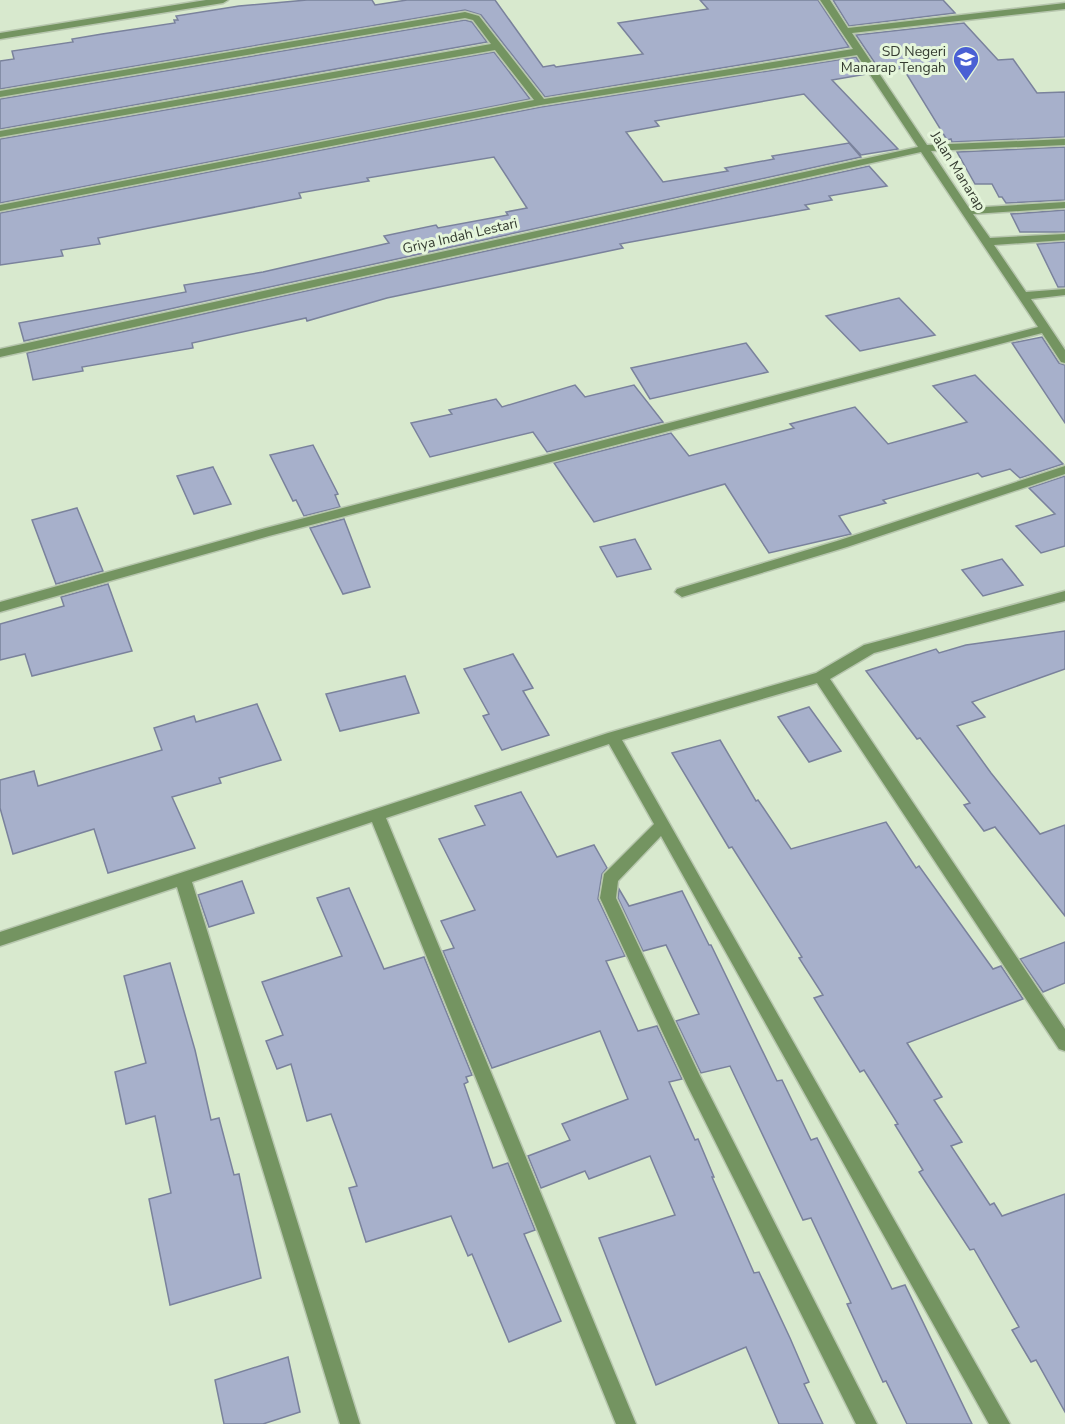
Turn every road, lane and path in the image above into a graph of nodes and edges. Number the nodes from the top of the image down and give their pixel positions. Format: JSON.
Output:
{"nodes":[{"id":1,"x":223,"y":0,"type":"edge"},
{"id":2,"x":825,"y":0,"type":"edge"},
{"id":3,"x":1065,"y":6,"type":"edge"},
{"id":4,"x":847,"y":31,"type":"junction"},
{"id":5,"x":0,"y":36,"type":"edge"},
{"id":6,"x":499,"y":46,"type":"junction"},
{"id":7,"x":861,"y":51,"type":"junction"},
{"id":8,"x":0,"y":94,"type":"edge"},
{"id":9,"x":541,"y":102,"type":"junction"},
{"id":10,"x":0,"y":134,"type":"edge"},
{"id":11,"x":1065,"y":142,"type":"edge"},
{"id":12,"x":926,"y":148,"type":"junction"},
{"id":13,"x":1065,"y":205,"type":"edge"},
{"id":14,"x":0,"y":208,"type":"edge"},
{"id":15,"x":966,"y":211,"type":"junction"},
{"id":16,"x":1065,"y":237,"type":"edge"},
{"id":17,"x":985,"y":242,"type":"junction"},
{"id":18,"x":1065,"y":292,"type":"edge"},
{"id":19,"x":1023,"y":296,"type":"junction"},
{"id":20,"x":1045,"y":330,"type":"junction"},
{"id":21,"x":0,"y":353,"type":"edge"},
{"id":22,"x":1065,"y":359,"type":"edge"},
{"id":23,"x":1065,"y":470,"type":"edge"},
{"id":24,"x":682,"y":592,"type":"dead end"},
{"id":25,"x":1065,"y":596,"type":"edge"},
{"id":26,"x":0,"y":607,"type":"edge"},
{"id":27,"x":821,"y":677,"type":"junction"},
{"id":28,"x":613,"y":737,"type":"junction"},
{"id":29,"x":377,"y":815,"type":"junction"},
{"id":30,"x":663,"y":825,"type":"junction"},
{"id":31,"x":183,"y":879,"type":"junction"},
{"id":32,"x":0,"y":939,"type":"edge"},
{"id":33,"x":1065,"y":1044,"type":"edge"},
{"id":34,"x":350,"y":1424,"type":"edge"},
{"id":35,"x":626,"y":1424,"type":"edge"},
{"id":36,"x":867,"y":1424,"type":"edge"},
{"id":37,"x":1000,"y":1424,"type":"edge"}],
"edges":[{"from":1,"to":5,"type":"street"},
{"from":2,"to":4,"type":"street","name":"Jalan Manarap"},
{"from":3,"to":4,"type":"street"},
{"from":4,"to":7,"type":"street","name":"Jalan Manarap"},
{"from":6,"to":8,"type":"street"},
{"from":6,"to":9,"type":"street"},
{"from":6,"to":10,"type":"street"},
{"from":7,"to":9,"type":"street"},
{"from":7,"to":12,"type":"street","name":"Jalan Manarap"},
{"from":9,"to":14,"type":"street"},
{"from":11,"to":12,"type":"street","name":"Griya Indah Lestari"},
{"from":12,"to":15,"type":"street","name":"Jalan Manarap"},
{"from":12,"to":21,"type":"street","name":"Griya Indah Lestari"},
{"from":13,"to":15,"type":"street"},
{"from":15,"to":17,"type":"street","name":"Jalan Manarap"},
{"from":16,"to":17,"type":"street"},
{"from":17,"to":19,"type":"street","name":"Jalan Manarap"},
{"from":18,"to":19,"type":"street"},
{"from":19,"to":20,"type":"street","name":"Jalan Manarap"},
{"from":20,"to":22,"type":"street","name":"Jalan Manarap"},
{"from":20,"to":26,"type":"street"},
{"from":23,"to":24,"type":"street"},
{"from":25,"to":27,"type":"street"},
{"from":27,"to":28,"type":"street"},
{"from":27,"to":33,"type":"street"},
{"from":28,"to":29,"type":"street"},
{"from":28,"to":30,"type":"street"},
{"from":29,"to":31,"type":"street"},
{"from":29,"to":35,"type":"street"},
{"from":30,"to":36,"type":"street"},
{"from":30,"to":37,"type":"street"},
{"from":31,"to":32,"type":"street"},
{"from":31,"to":34,"type":"street"}]}
